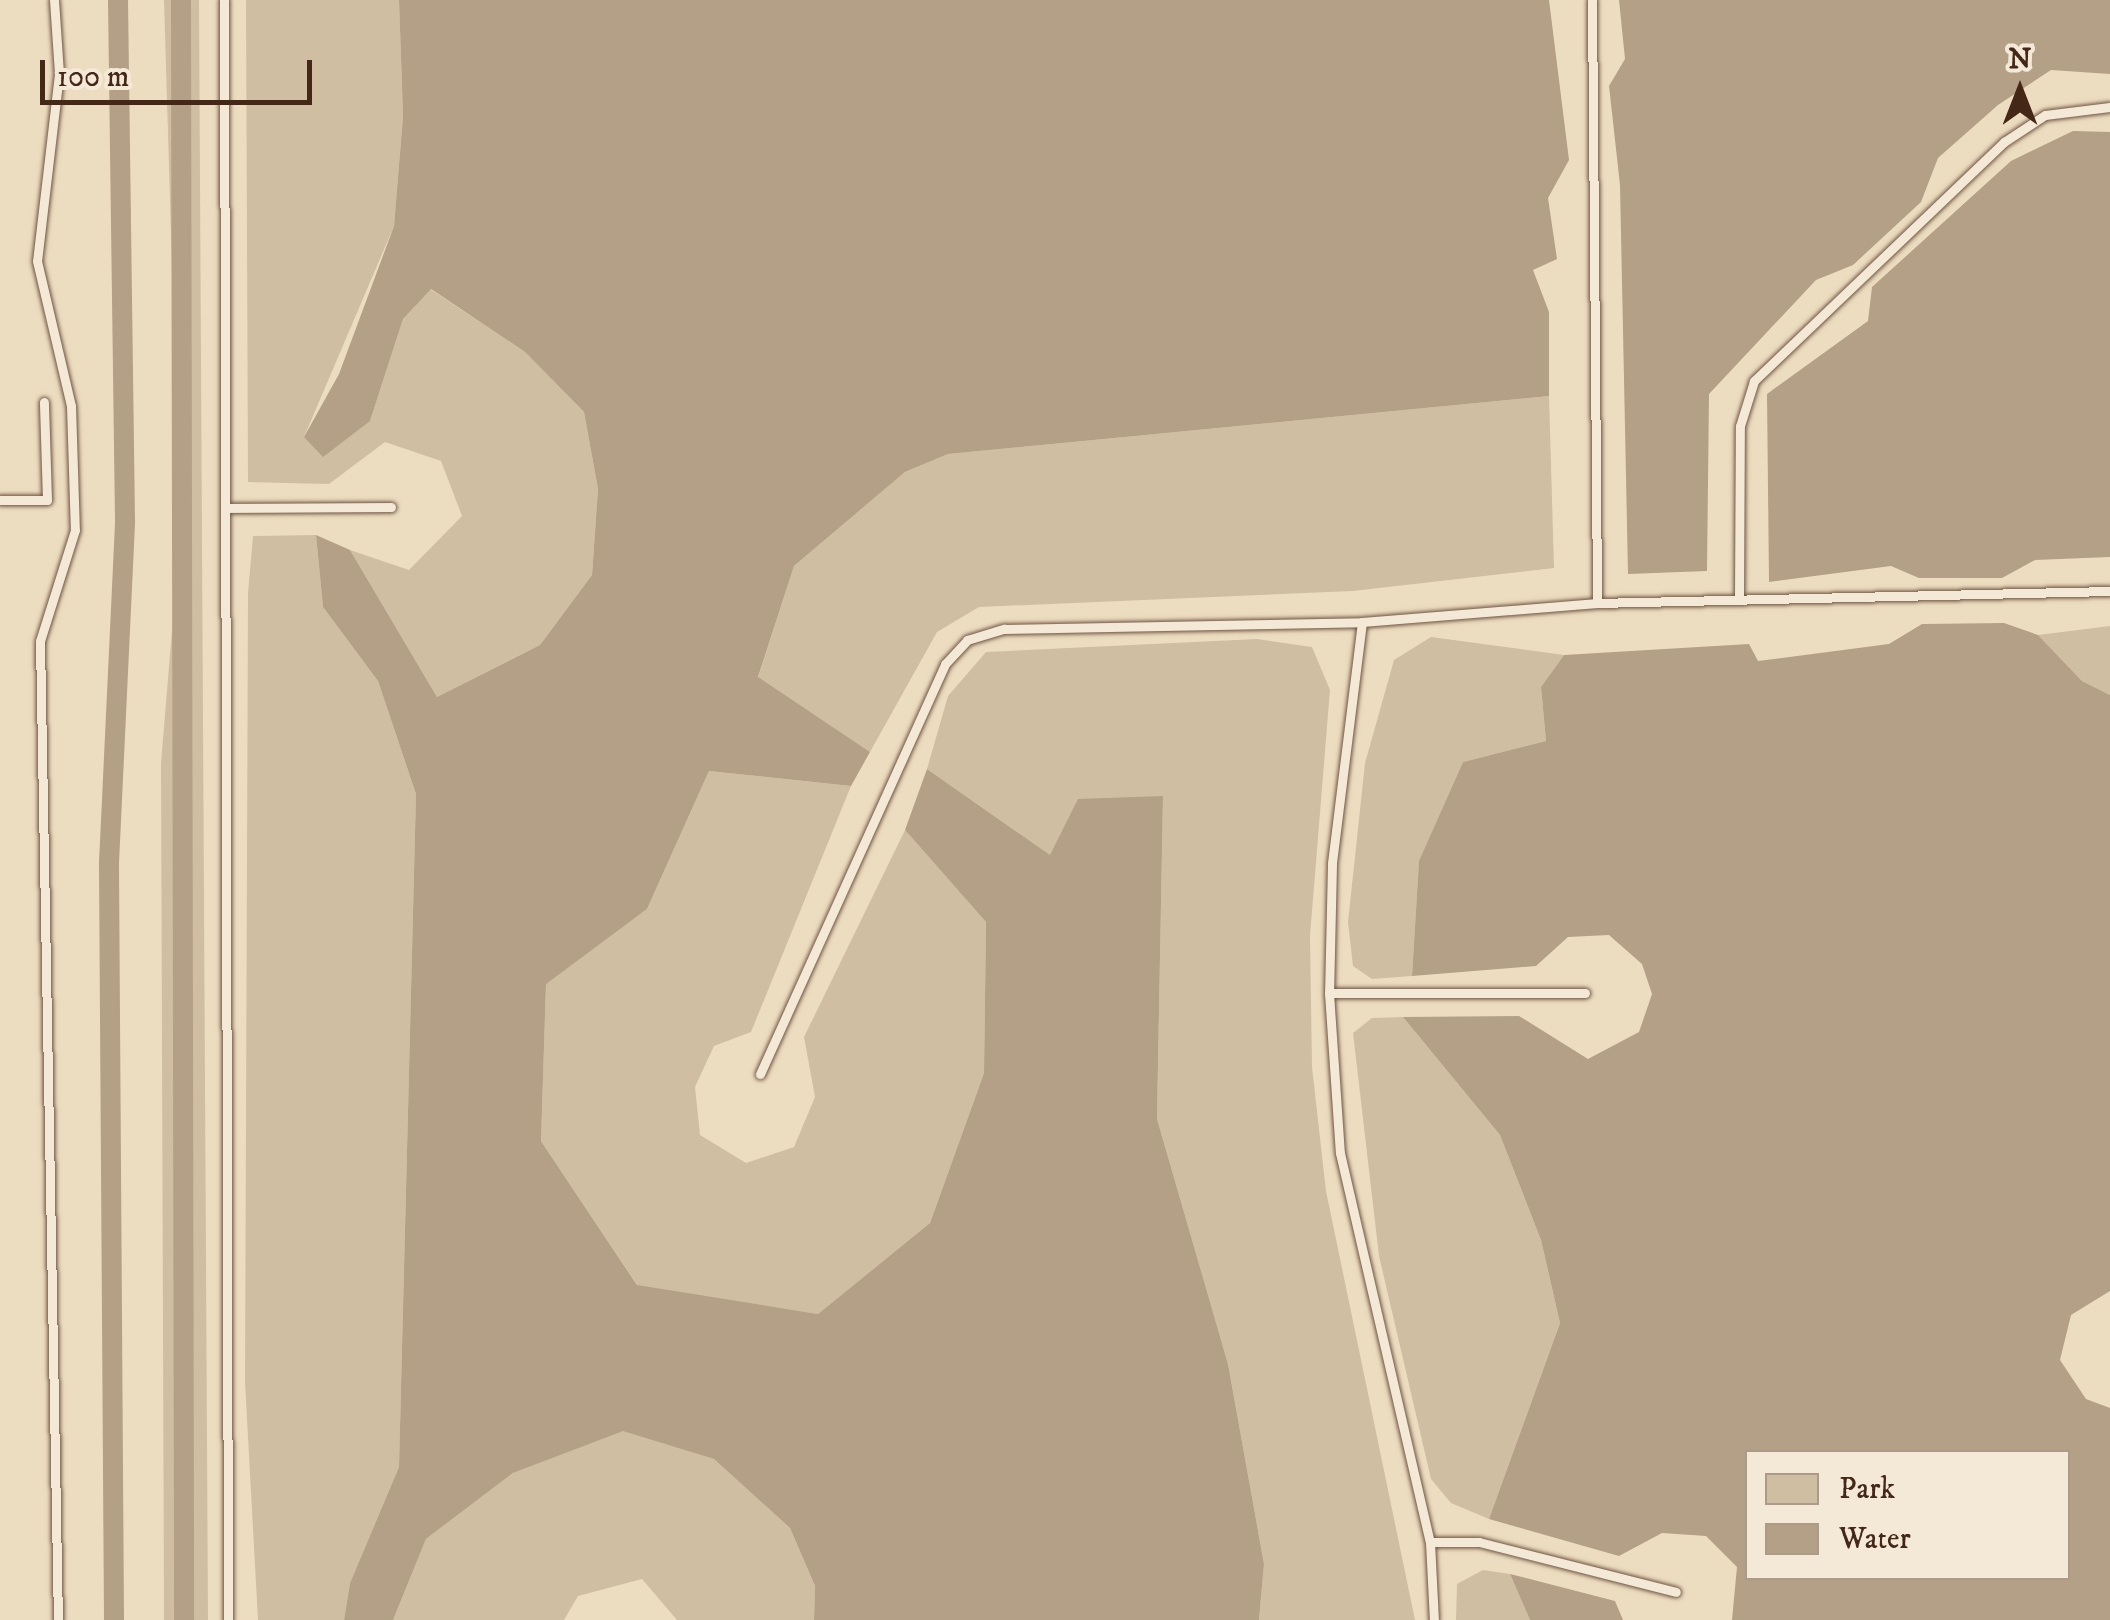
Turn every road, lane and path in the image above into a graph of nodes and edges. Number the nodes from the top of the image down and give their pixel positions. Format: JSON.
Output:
{"nodes":[{"id":1,"x":54,"y":0,"type":"edge"},
{"id":2,"x":224,"y":0,"type":"edge"},
{"id":3,"x":1592,"y":0,"type":"edge"},
{"id":4,"x":2110,"y":107,"type":"edge"},
{"id":5,"x":44,"y":402,"type":"dead end"},
{"id":6,"x":0,"y":500,"type":"edge"},
{"id":7,"x":392,"y":507,"type":"dead end"},
{"id":8,"x":225,"y":508,"type":"junction"},
{"id":9,"x":2110,"y":590,"type":"edge"},
{"id":10,"x":1740,"y":598,"type":"junction"},
{"id":11,"x":1597,"y":604,"type":"junction"},
{"id":12,"x":1362,"y":622,"type":"junction"},
{"id":13,"x":1329,"y":993,"type":"junction"},
{"id":14,"x":1585,"y":993,"type":"dead end"},
{"id":15,"x":760,"y":1074,"type":"dead end"},
{"id":16,"x":1430,"y":1542,"type":"junction"},
{"id":17,"x":1676,"y":1592,"type":"dead end"},
{"id":18,"x":58,"y":1620,"type":"edge"},
{"id":19,"x":228,"y":1620,"type":"edge"},
{"id":20,"x":1434,"y":1620,"type":"edge"}],
"edges":[{"from":1,"to":18,"type":"lane"},
{"from":2,"to":8,"type":"lane"},
{"from":3,"to":11,"type":"lane"},
{"from":4,"to":10,"type":"lane"},
{"from":5,"to":6,"type":"lane"},
{"from":7,"to":8,"type":"lane"},
{"from":8,"to":19,"type":"lane"},
{"from":9,"to":10,"type":"lane"},
{"from":10,"to":11,"type":"lane"},
{"from":11,"to":12,"type":"lane"},
{"from":12,"to":13,"type":"lane"},
{"from":12,"to":15,"type":"lane"},
{"from":13,"to":14,"type":"lane"},
{"from":13,"to":16,"type":"lane"},
{"from":16,"to":17,"type":"lane"},
{"from":16,"to":20,"type":"lane"}]}
